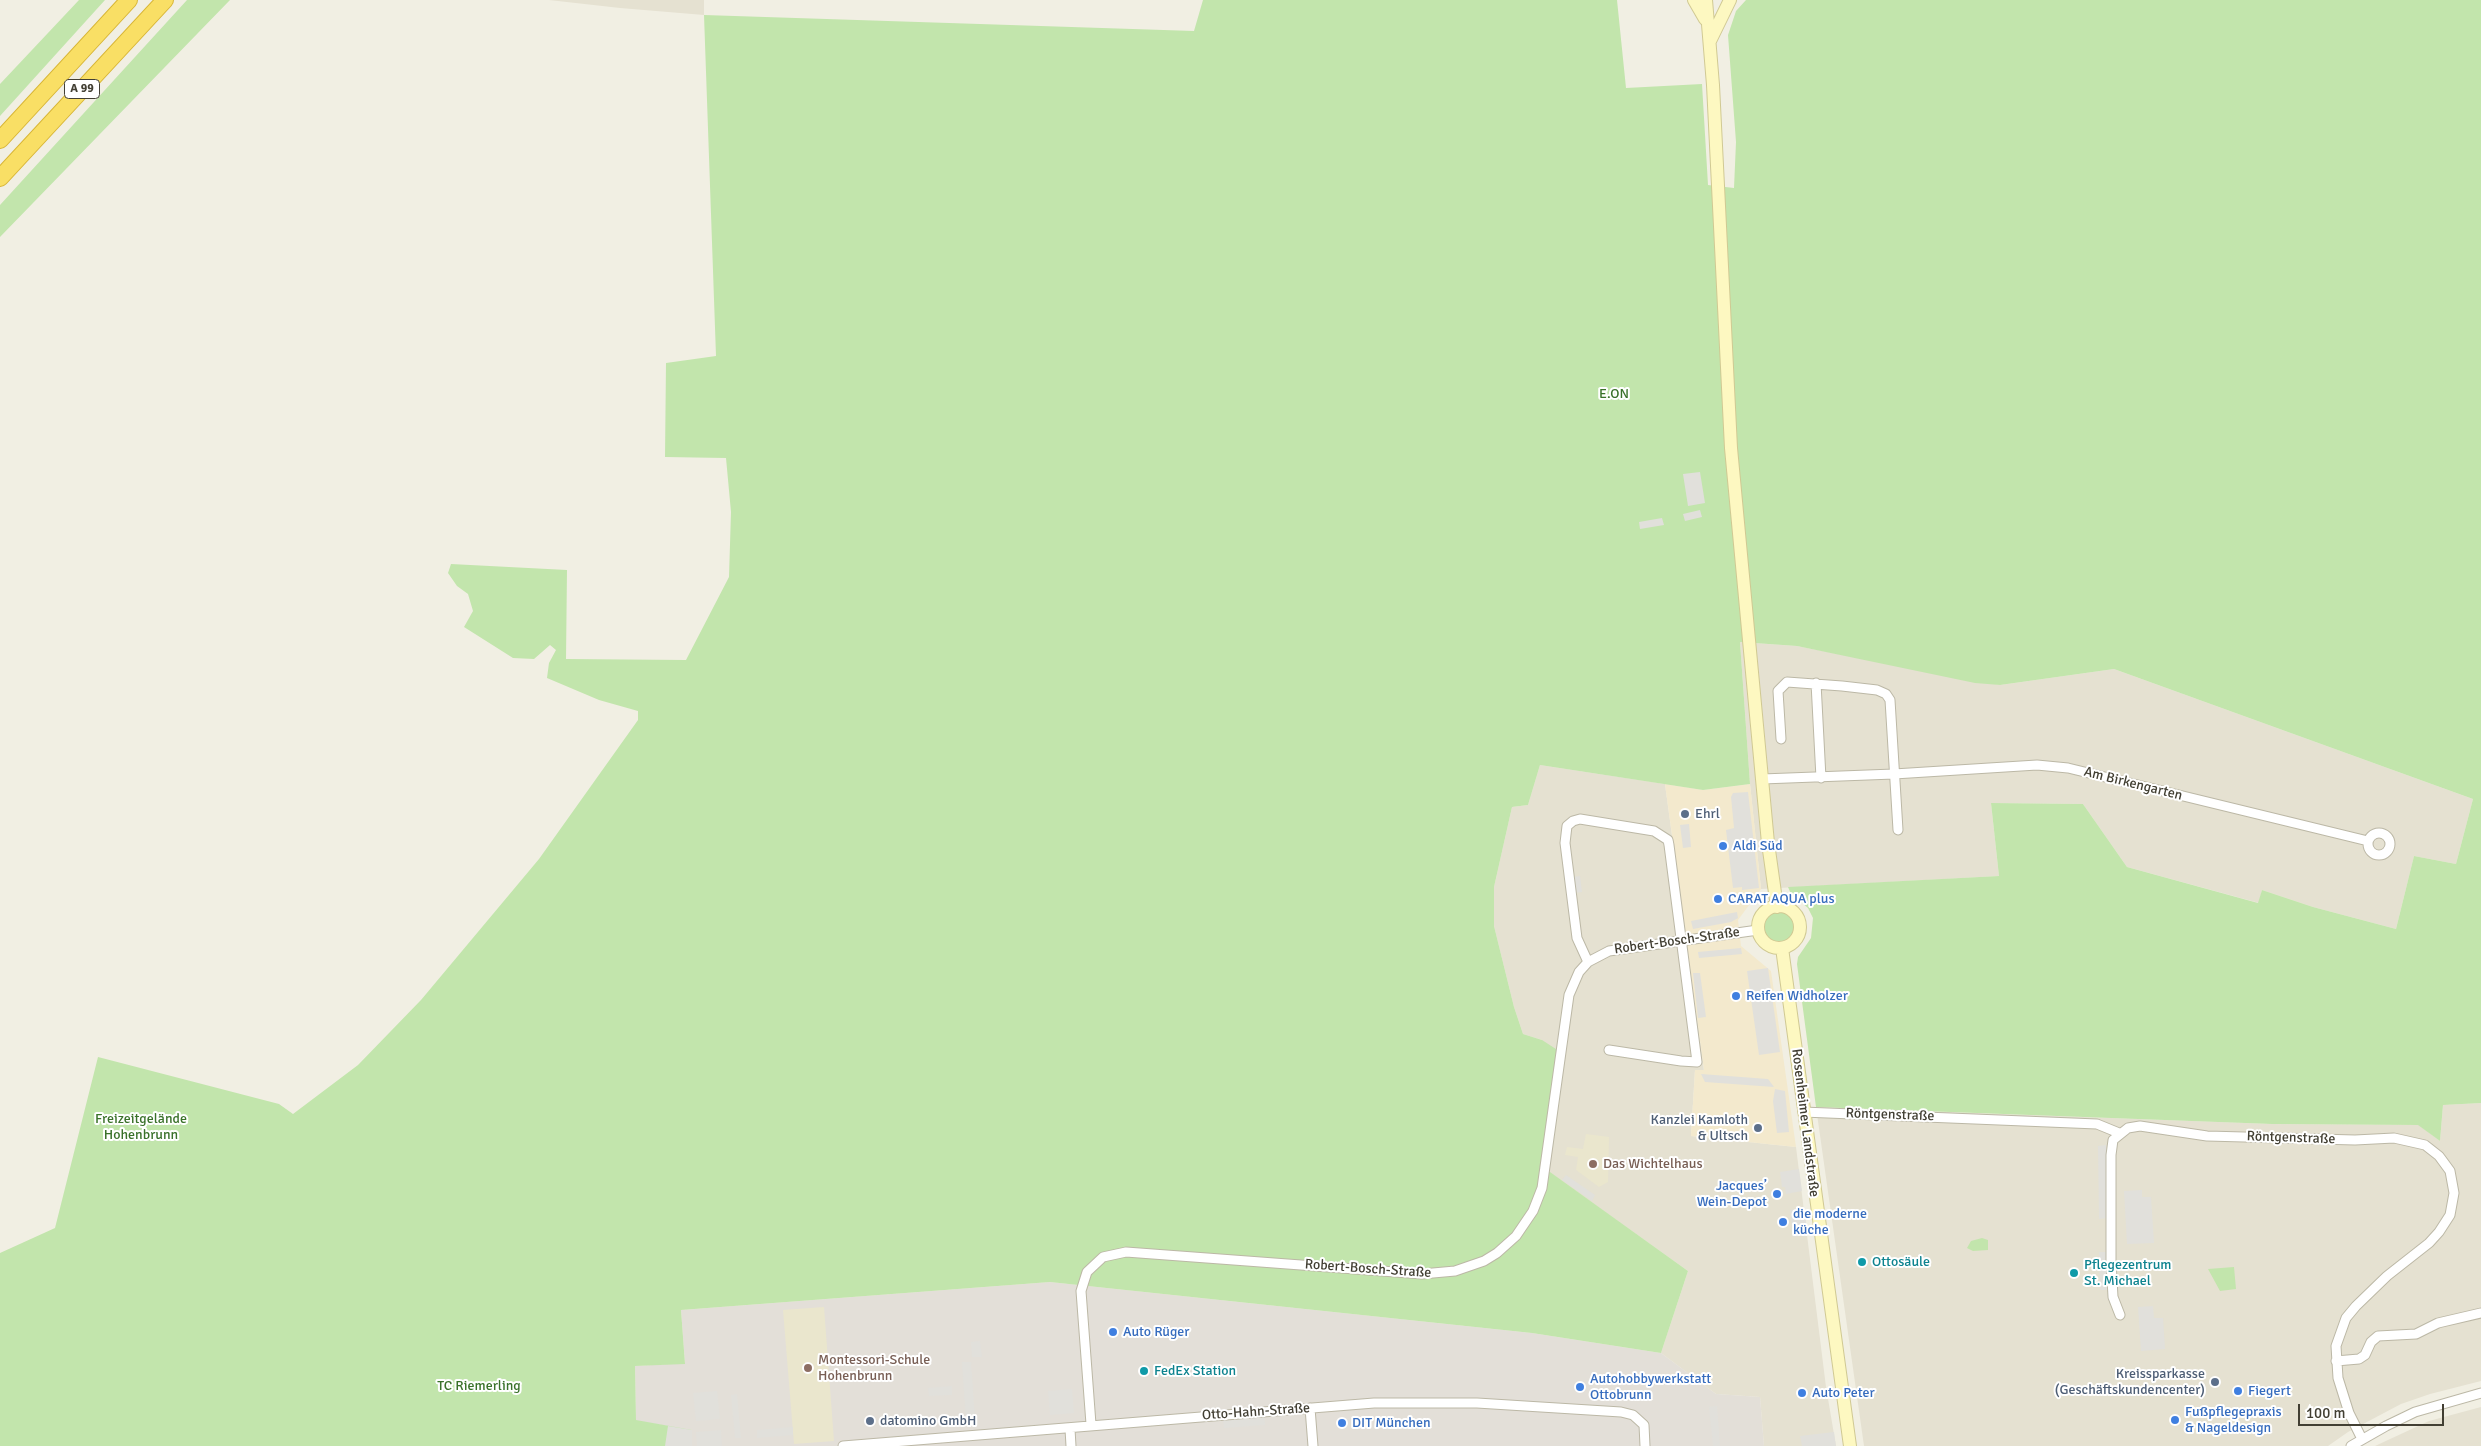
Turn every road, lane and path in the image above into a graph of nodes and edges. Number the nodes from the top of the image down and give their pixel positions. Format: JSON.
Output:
{"nodes":[{"id":1,"x":129,"y":0,"type":"edge"},
{"id":2,"x":164,"y":0,"type":"edge"},
{"id":3,"x":1694,"y":0,"type":"edge"},
{"id":4,"x":1706,"y":0,"type":"edge"},
{"id":5,"x":1730,"y":0,"type":"edge"},
{"id":6,"x":1708,"y":26,"type":"junction"},
{"id":7,"x":1710,"y":43,"type":"junction"},
{"id":8,"x":0,"y":140,"type":"edge"},
{"id":9,"x":0,"y":178,"type":"edge"},
{"id":10,"x":1816,"y":683,"type":"junction"},
{"id":11,"x":1782,"y":739,"type":"dead end"},
{"id":12,"x":1894,"y":774,"type":"junction"},
{"id":13,"x":1821,"y":778,"type":"junction"},
{"id":14,"x":1762,"y":779,"type":"junction"},
{"id":15,"x":1898,"y":830,"type":"dead end"},
{"id":16,"x":2368,"y":841,"type":"dead end"},
{"id":17,"x":1776,"y":907,"type":"junction"},
{"id":18,"x":1758,"y":930,"type":"junction"},
{"id":19,"x":1682,"y":940,"type":"junction"},
{"id":20,"x":1782,"y":948,"type":"junction"},
{"id":21,"x":1588,"y":962,"type":"junction"},
{"id":22,"x":1609,"y":1050,"type":"dead end"},
{"id":23,"x":1803,"y":1112,"type":"junction"},
{"id":24,"x":2119,"y":1133,"type":"junction"},
{"id":25,"x":2481,"y":1313,"type":"edge"},
{"id":26,"x":2120,"y":1315,"type":"dead end"},
{"id":27,"x":2336,"y":1361,"type":"junction"},
{"id":28,"x":2481,"y":1393,"type":"edge"},
{"id":29,"x":1310,"y":1408,"type":"junction"},
{"id":30,"x":1091,"y":1424,"type":"junction"},
{"id":31,"x":1070,"y":1428,"type":"junction"},
{"id":32,"x":2362,"y":1439,"type":"junction"},
{"id":33,"x":843,"y":1446,"type":"edge"},
{"id":34,"x":1071,"y":1446,"type":"edge"},
{"id":35,"x":1314,"y":1446,"type":"edge"},
{"id":36,"x":1645,"y":1446,"type":"edge"},
{"id":37,"x":1850,"y":1446,"type":"edge"},
{"id":38,"x":2351,"y":1446,"type":"edge"}],
"edges":[{"from":1,"to":8,"type":"highway","number":"A 99"},
{"from":2,"to":9,"type":"highway","number":"A 99"},
{"from":3,"to":6,"type":"main road"},
{"from":4,"to":6,"type":"main road"},
{"from":5,"to":7,"type":"main road"},
{"from":6,"to":7,"type":"main road"},
{"from":7,"to":14,"type":"main road"},
{"from":10,"to":11,"type":"street"},
{"from":10,"to":12,"type":"street"},
{"from":10,"to":13,"type":"street"},
{"from":12,"to":13,"type":"street","name":"Am Birkengarten"},
{"from":12,"to":15,"type":"street"},
{"from":12,"to":16,"type":"street","name":"Am Birkengarten"},
{"from":13,"to":14,"type":"street","name":"Am Birkengarten"},
{"from":14,"to":17,"type":"main road"},
{"from":17,"to":18,"type":"main road"},
{"from":17,"to":20,"type":"main road"},
{"from":18,"to":19,"type":"street","name":"Robert-Bosch-Straße"},
{"from":18,"to":20,"type":"main road"},
{"from":19,"to":21,"type":"street","name":"Robert-Bosch-Straße"},
{"from":19,"to":21,"type":"street"},
{"from":19,"to":22,"type":"street"},
{"from":20,"to":23,"type":"main road","name":"Rosenheimer Landstraße"},
{"from":21,"to":30,"type":"street","name":"Robert-Bosch-Straße"},
{"from":23,"to":24,"type":"street","name":"Röntgenstraße"},
{"from":23,"to":37,"type":"main road","name":"Rosenheimer Landstraße"},
{"from":24,"to":26,"type":"street"},
{"from":24,"to":27,"type":"street","name":"Röntgenstraße"},
{"from":25,"to":27,"type":"street"},
{"from":27,"to":32,"type":"street","name":"Röntgenstraße"},
{"from":28,"to":32,"type":"street"},
{"from":29,"to":30,"type":"street","name":"Otto-Hahn-Straße"},
{"from":29,"to":35,"type":"street"},
{"from":29,"to":36,"type":"street","name":"Otto-Hahn-Straße"},
{"from":30,"to":31,"type":"street","name":"Otto-Hahn-Straße"},
{"from":31,"to":33,"type":"street","name":"Otto-Hahn-Straße"},
{"from":31,"to":34,"type":"street"},
{"from":32,"to":38,"type":"street"}]}
